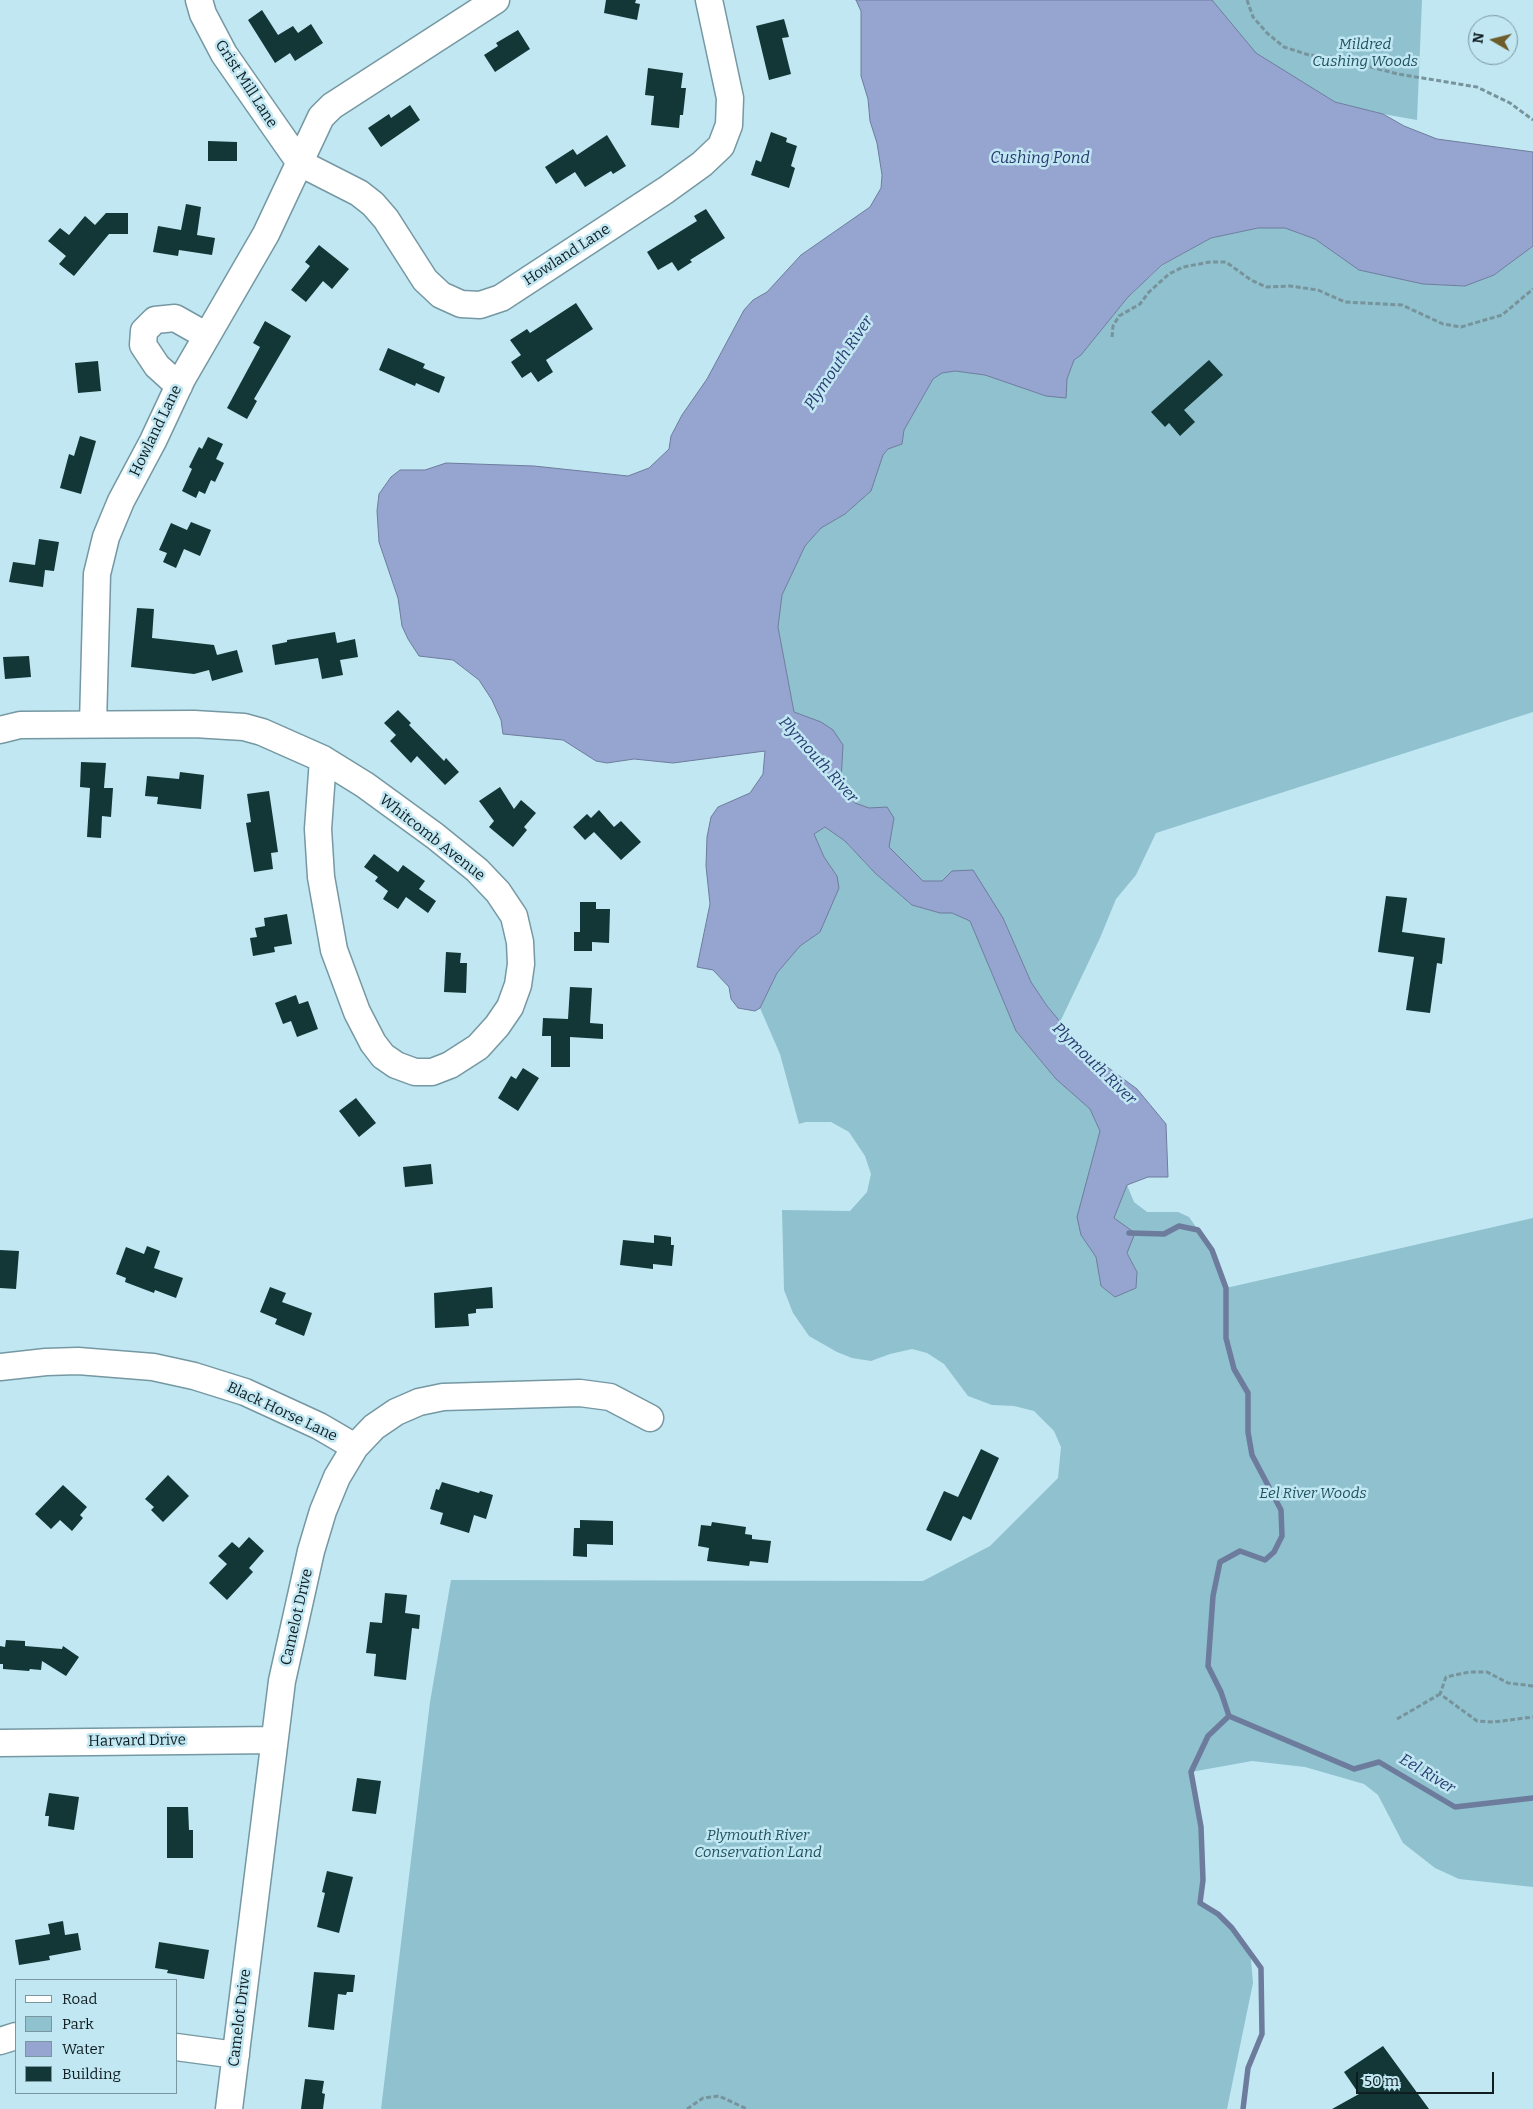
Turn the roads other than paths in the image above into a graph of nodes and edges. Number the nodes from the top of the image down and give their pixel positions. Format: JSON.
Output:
{"nodes":[{"id":1,"x":199,"y":0,"type":"edge"},
{"id":2,"x":496,"y":0,"type":"edge"},
{"id":3,"x":708,"y":0,"type":"edge"},
{"id":4,"x":300,"y":163,"type":"junction"},
{"id":5,"x":207,"y":336,"type":"junction"},
{"id":6,"x":179,"y":386,"type":"junction"},
{"id":7,"x":92,"y":724,"type":"junction"},
{"id":8,"x":0,"y":730,"type":"edge"},
{"id":9,"x":323,"y":760,"type":"junction"},
{"id":10,"x":0,"y":1367,"type":"edge"},
{"id":11,"x":650,"y":1418,"type":"dead end"},
{"id":12,"x":355,"y":1446,"type":"junction"},
{"id":13,"x":274,"y":1740,"type":"junction"},
{"id":14,"x":0,"y":1743,"type":"edge"},
{"id":15,"x":15,"y":2036,"type":"edge"},
{"id":16,"x":0,"y":2041,"type":"edge"},
{"id":17,"x":178,"y":2047,"type":"edge"},
{"id":18,"x":236,"y":2055,"type":"junction"},
{"id":19,"x":229,"y":2109,"type":"edge"}],
"edges":[{"from":1,"to":4,"type":"street","name":"Grist Mill Lane"},
{"from":2,"to":4,"type":"street","name":"Howland Lane"},
{"from":3,"to":4,"type":"street","name":"Howland Lane"},
{"from":4,"to":5,"type":"street","name":"Howland Lane"},
{"from":5,"to":6,"type":"street","name":"Howland Lane"},
{"from":5,"to":6,"type":"street"},
{"from":6,"to":7,"type":"street","name":"Howland Lane"},
{"from":7,"to":8,"type":"street","name":"Whitcomb Avenue"},
{"from":7,"to":9,"type":"street","name":"Whitcomb Avenue"},
{"from":9,"to":9,"type":"street","name":"Whitcomb Avenue"},
{"from":10,"to":12,"type":"street","name":"Black Horse Lane"},
{"from":11,"to":12,"type":"street","name":"Camelot Drive"},
{"from":12,"to":13,"type":"street","name":"Camelot Drive"},
{"from":13,"to":14,"type":"street","name":"Harvard Drive"},
{"from":13,"to":18,"type":"street","name":"Camelot Drive"},
{"from":15,"to":16,"type":"street"},
{"from":17,"to":18,"type":"street"},
{"from":18,"to":19,"type":"street","name":"Camelot Drive"}]}
